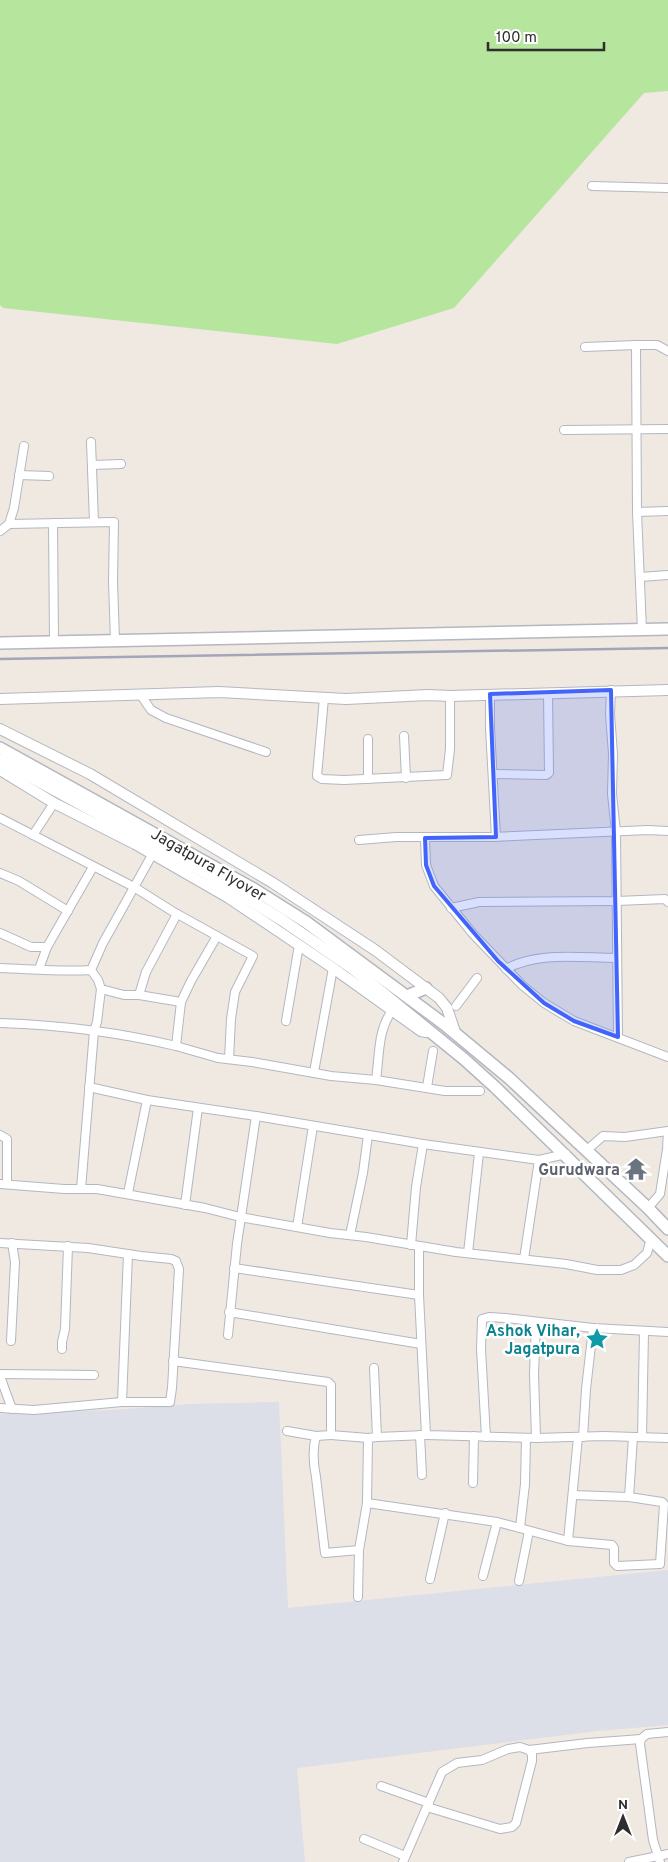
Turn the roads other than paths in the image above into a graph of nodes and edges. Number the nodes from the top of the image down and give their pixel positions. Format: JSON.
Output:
{"nodes":[{"id":1,"x":592,"y":186,"type":"dead end"},
{"id":2,"x":668,"y":188,"type":"edge"},
{"id":3,"x":636,"y":345,"type":"junction"},
{"id":4,"x":585,"y":346,"type":"dead end"},
{"id":5,"x":668,"y":351,"type":"edge"},
{"id":6,"x":668,"y":429,"type":"edge"},
{"id":7,"x":564,"y":430,"type":"dead end"},
{"id":8,"x":638,"y":430,"type":"junction"},
{"id":9,"x":91,"y":442,"type":"dead end"},
{"id":10,"x":24,"y":446,"type":"dead end"},
{"id":11,"x":121,"y":464,"type":"dead end"},
{"id":12,"x":92,"y":465,"type":"junction"},
{"id":13,"x":19,"y":475,"type":"junction"},
{"id":14,"x":49,"y":476,"type":"dead end"},
{"id":15,"x":668,"y":511,"type":"edge"},
{"id":16,"x":637,"y":512,"type":"junction"},
{"id":17,"x":94,"y":522,"type":"junction"},
{"id":18,"x":9,"y":524,"type":"junction"},
{"id":19,"x":53,"y":524,"type":"junction"},
{"id":20,"x":0,"y":531,"type":"edge"},
{"id":21,"x":668,"y":576,"type":"edge"},
{"id":22,"x":640,"y":577,"type":"junction"},
{"id":23,"x":668,"y":629,"type":"edge"},
{"id":24,"x":642,"y":630,"type":"junction"},
{"id":25,"x":54,"y":641,"type":"junction"},
{"id":26,"x":115,"y":641,"type":"junction"},
{"id":27,"x":0,"y":643,"type":"edge"},
{"id":28,"x":611,"y":690,"type":"junction"},
{"id":29,"x":668,"y":690,"type":"edge"},
{"id":30,"x":548,"y":693,"type":"junction"},
{"id":31,"x":140,"y":694,"type":"junction"},
{"id":32,"x":490,"y":694,"type":"junction"},
{"id":33,"x":450,"y":696,"type":"junction"},
{"id":34,"x":324,"y":698,"type":"junction"},
{"id":35,"x":0,"y":699,"type":"edge"},
{"id":36,"x":0,"y":729,"type":"edge"},
{"id":37,"x":404,"y":736,"type":"dead end"},
{"id":38,"x":368,"y":739,"type":"dead end"},
{"id":39,"x":0,"y":748,"type":"edge"},
{"id":40,"x":266,"y":752,"type":"dead end"},
{"id":41,"x":0,"y":760,"type":"edge"},
{"id":42,"x":0,"y":770,"type":"edge"},
{"id":43,"x":493,"y":774,"type":"junction"},
{"id":44,"x":406,"y":778,"type":"junction"},
{"id":45,"x":368,"y":779,"type":"junction"},
{"id":46,"x":54,"y":803,"type":"junction"},
{"id":47,"x":0,"y":818,"type":"edge"},
{"id":48,"x":668,"y":831,"type":"edge"},
{"id":49,"x":616,"y":832,"type":"junction"},
{"id":50,"x":33,"y":835,"type":"junction"},
{"id":51,"x":496,"y":837,"type":"junction"},
{"id":52,"x":425,"y":838,"type":"junction"},
{"id":53,"x":359,"y":840,"type":"dead end"},
{"id":54,"x":152,"y":855,"type":"junction"},
{"id":55,"x":93,"y":867,"type":"junction"},
{"id":56,"x":0,"y":873,"type":"edge"},
{"id":57,"x":134,"y":887,"type":"junction"},
{"id":58,"x":617,"y":901,"type":"junction"},
{"id":59,"x":668,"y":902,"type":"edge"},
{"id":60,"x":451,"y":908,"type":"junction"},
{"id":61,"x":68,"y":911,"type":"junction"},
{"id":62,"x":177,"y":914,"type":"junction"},
{"id":63,"x":0,"y":933,"type":"edge"},
{"id":64,"x":217,"y":936,"type":"junction"},
{"id":65,"x":299,"y":945,"type":"junction"},
{"id":66,"x":47,"y":947,"type":"junction"},
{"id":67,"x":616,"y":958,"type":"junction"},
{"id":68,"x":357,"y":965,"type":"junction"},
{"id":69,"x":0,"y":968,"type":"edge"},
{"id":70,"x":333,"y":968,"type":"junction"},
{"id":71,"x":39,"y":969,"type":"junction"},
{"id":72,"x":506,"y":969,"type":"junction"},
{"id":73,"x":91,"y":970,"type":"junction"},
{"id":74,"x":477,"y":978,"type":"dead end"},
{"id":75,"x":426,"y":988,"type":"junction"},
{"id":76,"x":102,"y":989,"type":"junction"},
{"id":77,"x":139,"y":995,"type":"junction"},
{"id":78,"x":407,"y":996,"type":"junction"},
{"id":79,"x":181,"y":1002,"type":"junction"},
{"id":80,"x":456,"y":1006,"type":"dead end"},
{"id":81,"x":394,"y":1007,"type":"junction"},
{"id":82,"x":286,"y":1021,"type":"dead end"},
{"id":83,"x":0,"y":1023,"type":"edge"},
{"id":84,"x":94,"y":1031,"type":"junction"},
{"id":85,"x":455,"y":1032,"type":"junction"},
{"id":86,"x":618,"y":1037,"type":"junction"},
{"id":87,"x":176,"y":1046,"type":"junction"},
{"id":88,"x":433,"y":1051,"type":"dead end"},
{"id":89,"x":668,"y":1057,"type":"edge"},
{"id":90,"x":229,"y":1060,"type":"junction"},
{"id":91,"x":314,"y":1072,"type":"junction"},
{"id":92,"x":376,"y":1080,"type":"junction"},
{"id":93,"x":90,"y":1087,"type":"junction"},
{"id":94,"x":427,"y":1087,"type":"junction"},
{"id":95,"x":480,"y":1092,"type":"dead end"},
{"id":96,"x":147,"y":1100,"type":"junction"},
{"id":97,"x":198,"y":1108,"type":"junction"},
{"id":98,"x":256,"y":1116,"type":"junction"},
{"id":99,"x":313,"y":1126,"type":"junction"},
{"id":100,"x":668,"y":1131,"type":"edge"},
{"id":101,"x":368,"y":1135,"type":"junction"},
{"id":102,"x":0,"y":1136,"type":"edge"},
{"id":103,"x":423,"y":1144,"type":"junction"},
{"id":104,"x":587,"y":1150,"type":"junction"},
{"id":105,"x":480,"y":1153,"type":"junction"},
{"id":106,"x":566,"y":1154,"type":"junction"},
{"id":107,"x":539,"y":1160,"type":"junction"},
{"id":108,"x":3,"y":1184,"type":"edge"},
{"id":109,"x":81,"y":1189,"type":"junction"},
{"id":110,"x":128,"y":1194,"type":"junction"},
{"id":111,"x":185,"y":1204,"type":"junction"},
{"id":112,"x":648,"y":1208,"type":"junction"},
{"id":113,"x":240,"y":1217,"type":"junction"},
{"id":114,"x":296,"y":1227,"type":"junction"},
{"id":115,"x":668,"y":1229,"type":"edge"},
{"id":116,"x":350,"y":1235,"type":"junction"},
{"id":117,"x":651,"y":1238,"type":"junction"},
{"id":118,"x":0,"y":1243,"type":"edge"},
{"id":119,"x":12,"y":1243,"type":"junction"},
{"id":120,"x":415,"y":1245,"type":"junction"},
{"id":121,"x":68,"y":1246,"type":"junction"},
{"id":122,"x":468,"y":1253,"type":"junction"},
{"id":123,"x":128,"y":1254,"type":"junction"},
{"id":124,"x":668,"y":1256,"type":"edge"},
{"id":125,"x":524,"y":1259,"type":"junction"},
{"id":126,"x":234,"y":1268,"type":"junction"},
{"id":127,"x":419,"y":1295,"type":"junction"},
{"id":128,"x":229,"y":1312,"type":"junction"},
{"id":129,"x":536,"y":1322,"type":"junction"},
{"id":130,"x":593,"y":1328,"type":"junction"},
{"id":131,"x":644,"y":1332,"type":"junction"},
{"id":132,"x":668,"y":1332,"type":"edge"},
{"id":133,"x":228,"y":1335,"type":"dead end"},
{"id":134,"x":11,"y":1341,"type":"dead end"},
{"id":135,"x":421,"y":1344,"type":"junction"},
{"id":136,"x":62,"y":1348,"type":"dead end"},
{"id":137,"x":173,"y":1361,"type":"junction"},
{"id":138,"x":374,"y":1368,"type":"dead end"},
{"id":139,"x":0,"y":1375,"type":"edge"},
{"id":140,"x":94,"y":1375,"type":"dead end"},
{"id":141,"x":122,"y":1402,"type":"junction"},
{"id":142,"x":0,"y":1408,"type":"edge"},
{"id":143,"x":12,"y":1408,"type":"junction"},
{"id":144,"x":287,"y":1430,"type":"dead end"},
{"id":145,"x":331,"y":1435,"type":"junction"},
{"id":146,"x":423,"y":1435,"type":"junction"},
{"id":147,"x":316,"y":1436,"type":"junction"},
{"id":148,"x":474,"y":1436,"type":"junction"},
{"id":149,"x":377,"y":1437,"type":"junction"},
{"id":150,"x":486,"y":1437,"type":"junction"},
{"id":151,"x":581,"y":1437,"type":"junction"},
{"id":152,"x":638,"y":1437,"type":"junction"},
{"id":153,"x":368,"y":1438,"type":"junction"},
{"id":154,"x":526,"y":1438,"type":"junction"},
{"id":155,"x":536,"y":1438,"type":"junction"},
{"id":156,"x":668,"y":1438,"type":"edge"},
{"id":157,"x":422,"y":1475,"type":"dead end"},
{"id":158,"x":473,"y":1483,"type":"dead end"},
{"id":159,"x":573,"y":1495,"type":"junction"},
{"id":160,"x":629,"y":1497,"type":"junction"},
{"id":161,"x":368,"y":1503,"type":"junction"},
{"id":162,"x":445,"y":1513,"type":"junction"},
{"id":163,"x":497,"y":1522,"type":"junction"},
{"id":164,"x":520,"y":1528,"type":"junction"},
{"id":165,"x":529,"y":1531,"type":"junction"},
{"id":166,"x":568,"y":1542,"type":"junction"},
{"id":167,"x":359,"y":1550,"type":"junction"},
{"id":168,"x":664,"y":1563,"type":"edge"},
{"id":169,"x":483,"y":1576,"type":"dead end"},
{"id":170,"x":430,"y":1579,"type":"dead end"},
{"id":171,"x":519,"y":1581,"type":"dead end"},
{"id":172,"x":358,"y":1597,"type":"dead end"},
{"id":173,"x":668,"y":1732,"type":"edge"},
{"id":174,"x":641,"y":1739,"type":"junction"},
{"id":175,"x":529,"y":1750,"type":"junction"},
{"id":176,"x":381,"y":1786,"type":"dead end"},
{"id":177,"x":428,"y":1805,"type":"junction"},
{"id":178,"x":364,"y":1839,"type":"dead end"},
{"id":179,"x":668,"y":1854,"type":"edge"},
{"id":180,"x":659,"y":1858,"type":"edge"},
{"id":181,"x":404,"y":1859,"type":"edge"},
{"id":182,"x":629,"y":1862,"type":"edge"}],
"edges":[{"from":1,"to":2,"type":"street"},
{"from":3,"to":4,"type":"street"},
{"from":3,"to":5,"type":"street"},
{"from":3,"to":8,"type":"street"},
{"from":6,"to":8,"type":"street"},
{"from":7,"to":8,"type":"street"},
{"from":8,"to":16,"type":"street"},
{"from":9,"to":12,"type":"street"},
{"from":10,"to":13,"type":"street"},
{"from":11,"to":12,"type":"street"},
{"from":12,"to":17,"type":"street"},
{"from":13,"to":14,"type":"street"},
{"from":13,"to":18,"type":"street"},
{"from":15,"to":16,"type":"street"},
{"from":16,"to":22,"type":"street"},
{"from":17,"to":19,"type":"street"},
{"from":17,"to":26,"type":"street"},
{"from":18,"to":19,"type":"street"},
{"from":18,"to":20,"type":"street"},
{"from":19,"to":25,"type":"street"},
{"from":21,"to":22,"type":"street"},
{"from":22,"to":24,"type":"street"},
{"from":23,"to":24,"type":"main road"},
{"from":24,"to":26,"type":"main road"},
{"from":25,"to":26,"type":"main road"},
{"from":25,"to":27,"type":"main road"},
{"from":28,"to":29,"type":"street"},
{"from":28,"to":30,"type":"street"},
{"from":28,"to":49,"type":"street"},
{"from":30,"to":32,"type":"street"},
{"from":30,"to":43,"type":"street"},
{"from":31,"to":34,"type":"street"},
{"from":31,"to":35,"type":"street"},
{"from":31,"to":40,"type":"street"},
{"from":32,"to":33,"type":"street"},
{"from":32,"to":43,"type":"street"},
{"from":33,"to":34,"type":"street"},
{"from":33,"to":44,"type":"street"},
{"from":34,"to":45,"type":"street"},
{"from":36,"to":75,"type":"street"},
{"from":37,"to":44,"type":"street"},
{"from":38,"to":45,"type":"street"},
{"from":39,"to":68,"type":"main road","name":"Jagatpura Flyover"},
{"from":41,"to":68,"type":"main road","name":"Jagatpura Flyover"},
{"from":42,"to":46,"type":"street"},
{"from":43,"to":51,"type":"street"},
{"from":44,"to":45,"type":"street"},
{"from":46,"to":50,"type":"street"},
{"from":46,"to":54,"type":"street"},
{"from":47,"to":50,"type":"street"},
{"from":48,"to":49,"type":"street"},
{"from":49,"to":51,"type":"street"},
{"from":49,"to":58,"type":"street"},
{"from":50,"to":55,"type":"street"},
{"from":51,"to":52,"type":"street"},
{"from":52,"to":53,"type":"street"},
{"from":52,"to":60,"type":"street"},
{"from":54,"to":57,"type":"street"},
{"from":54,"to":65,"type":"street"},
{"from":55,"to":57,"type":"street"},
{"from":55,"to":61,"type":"street"},
{"from":56,"to":61,"type":"street"},
{"from":57,"to":62,"type":"street"},
{"from":57,"to":73,"type":"street"},
{"from":58,"to":59,"type":"street"},
{"from":58,"to":60,"type":"street"},
{"from":58,"to":67,"type":"street"},
{"from":60,"to":72,"type":"street"},
{"from":61,"to":66,"type":"street"},
{"from":62,"to":64,"type":"street"},
{"from":62,"to":77,"type":"street"},
{"from":63,"to":66,"type":"street"},
{"from":64,"to":79,"type":"street"},
{"from":64,"to":90,"type":"street"},
{"from":65,"to":70,"type":"street"},
{"from":65,"to":82,"type":"street"},
{"from":66,"to":71,"type":"street"},
{"from":67,"to":72,"type":"street"},
{"from":67,"to":86,"type":"street"},
{"from":68,"to":78,"type":"main road","name":"Jagatpura Flyover"},
{"from":68,"to":81,"type":"main road","name":"Jagatpura Flyover"},
{"from":69,"to":71,"type":"street"},
{"from":70,"to":81,"type":"street"},
{"from":70,"to":91,"type":"street"},
{"from":71,"to":73,"type":"street"},
{"from":72,"to":86,"type":"street"},
{"from":73,"to":76,"type":"street"},
{"from":74,"to":80,"type":"street"},
{"from":75,"to":78,"type":"main road"},
{"from":75,"to":85,"type":"street"},
{"from":76,"to":77,"type":"street"},
{"from":76,"to":84,"type":"street"},
{"from":77,"to":79,"type":"street"},
{"from":78,"to":85,"type":"main road","name":"Jagatpura Flyover"},
{"from":79,"to":87,"type":"street"},
{"from":81,"to":92,"type":"street"},
{"from":81,"to":106,"type":"main road","name":"Jagatpura Flyover"},
{"from":83,"to":84,"type":"street"},
{"from":84,"to":87,"type":"street"},
{"from":84,"to":93,"type":"street"},
{"from":85,"to":104,"type":"main road","name":"Jagatpura Flyover"},
{"from":86,"to":89,"type":"street"},
{"from":87,"to":90,"type":"street"},
{"from":88,"to":94,"type":"street"},
{"from":90,"to":91,"type":"street"},
{"from":91,"to":92,"type":"street"},
{"from":92,"to":94,"type":"street"},
{"from":93,"to":96,"type":"street"},
{"from":93,"to":109,"type":"street"},
{"from":94,"to":95,"type":"street"},
{"from":96,"to":97,"type":"street"},
{"from":96,"to":110,"type":"street"},
{"from":97,"to":98,"type":"street"},
{"from":97,"to":111,"type":"street"},
{"from":98,"to":99,"type":"street"},
{"from":98,"to":113,"type":"street"},
{"from":99,"to":101,"type":"street"},
{"from":99,"to":114,"type":"street"},
{"from":100,"to":104,"type":"street"},
{"from":100,"to":112,"type":"street"},
{"from":101,"to":103,"type":"street"},
{"from":101,"to":116,"type":"street"},
{"from":102,"to":108,"type":"street"},
{"from":103,"to":105,"type":"street"},
{"from":103,"to":120,"type":"street"},
{"from":104,"to":112,"type":"main road","name":"Jagatpura Flyover"},
{"from":105,"to":107,"type":"street"},
{"from":105,"to":122,"type":"street"},
{"from":106,"to":107,"type":"street"},
{"from":106,"to":117,"type":"main road","name":"Jagatpura Flyover"},
{"from":107,"to":125,"type":"street"},
{"from":108,"to":109,"type":"street"},
{"from":109,"to":110,"type":"street"},
{"from":110,"to":111,"type":"street"},
{"from":111,"to":113,"type":"street"},
{"from":112,"to":115,"type":"main road","name":"Jagatpura Flyover"},
{"from":113,"to":114,"type":"street"},
{"from":113,"to":126,"type":"street"},
{"from":114,"to":116,"type":"street"},
{"from":116,"to":120,"type":"street"},
{"from":117,"to":124,"type":"main road","name":"Jagatpura Flyover"},
{"from":117,"to":125,"type":"street"},
{"from":118,"to":119,"type":"street"},
{"from":119,"to":121,"type":"street"},
{"from":119,"to":134,"type":"street"},
{"from":120,"to":122,"type":"street"},
{"from":120,"to":127,"type":"street"},
{"from":121,"to":123,"type":"street"},
{"from":121,"to":136,"type":"street"},
{"from":122,"to":125,"type":"street"},
{"from":123,"to":137,"type":"street"},
{"from":123,"to":141,"type":"street"},
{"from":126,"to":127,"type":"street"},
{"from":126,"to":128,"type":"street"},
{"from":127,"to":135,"type":"street"},
{"from":128,"to":133,"type":"street"},
{"from":128,"to":135,"type":"street"},
{"from":129,"to":130,"type":"street"},
{"from":129,"to":150,"type":"street"},
{"from":129,"to":155,"type":"street"},
{"from":130,"to":131,"type":"street"},
{"from":130,"to":151,"type":"street"},
{"from":131,"to":132,"type":"street"},
{"from":131,"to":152,"type":"street"},
{"from":135,"to":146,"type":"street"},
{"from":137,"to":141,"type":"street"},
{"from":137,"to":145,"type":"street"},
{"from":138,"to":149,"type":"street"},
{"from":139,"to":140,"type":"street"},
{"from":139,"to":143,"type":"street"},
{"from":141,"to":143,"type":"street"},
{"from":142,"to":143,"type":"street"},
{"from":144,"to":147,"type":"street"},
{"from":145,"to":147,"type":"street"},
{"from":145,"to":153,"type":"street"},
{"from":146,"to":148,"type":"street"},
{"from":146,"to":149,"type":"street"},
{"from":146,"to":157,"type":"street"},
{"from":147,"to":167,"type":"street"},
{"from":148,"to":150,"type":"street"},
{"from":148,"to":158,"type":"street"},
{"from":149,"to":153,"type":"street"},
{"from":150,"to":154,"type":"street"},
{"from":151,"to":152,"type":"street"},
{"from":151,"to":155,"type":"street"},
{"from":151,"to":159,"type":"street"},
{"from":152,"to":156,"type":"street"},
{"from":152,"to":160,"type":"street"},
{"from":153,"to":161,"type":"street"},
{"from":154,"to":155,"type":"street"},
{"from":154,"to":164,"type":"street"},
{"from":159,"to":160,"type":"street"},
{"from":159,"to":166,"type":"street"},
{"from":160,"to":168,"type":"street"},
{"from":161,"to":162,"type":"street"},
{"from":161,"to":167,"type":"street"},
{"from":162,"to":163,"type":"street"},
{"from":162,"to":170,"type":"street"},
{"from":163,"to":164,"type":"street"},
{"from":163,"to":169,"type":"street"},
{"from":164,"to":165,"type":"street"},
{"from":165,"to":166,"type":"street"},
{"from":165,"to":171,"type":"street"},
{"from":166,"to":168,"type":"street"},
{"from":167,"to":172,"type":"street"},
{"from":173,"to":174,"type":"street"},
{"from":174,"to":175,"type":"street"},
{"from":174,"to":180,"type":"street"},
{"from":175,"to":177,"type":"street"},
{"from":175,"to":177,"type":"street"},
{"from":176,"to":177,"type":"street"},
{"from":177,"to":181,"type":"street"},
{"from":178,"to":181,"type":"street"},
{"from":179,"to":180,"type":"street"},
{"from":180,"to":182,"type":"street"}]}
